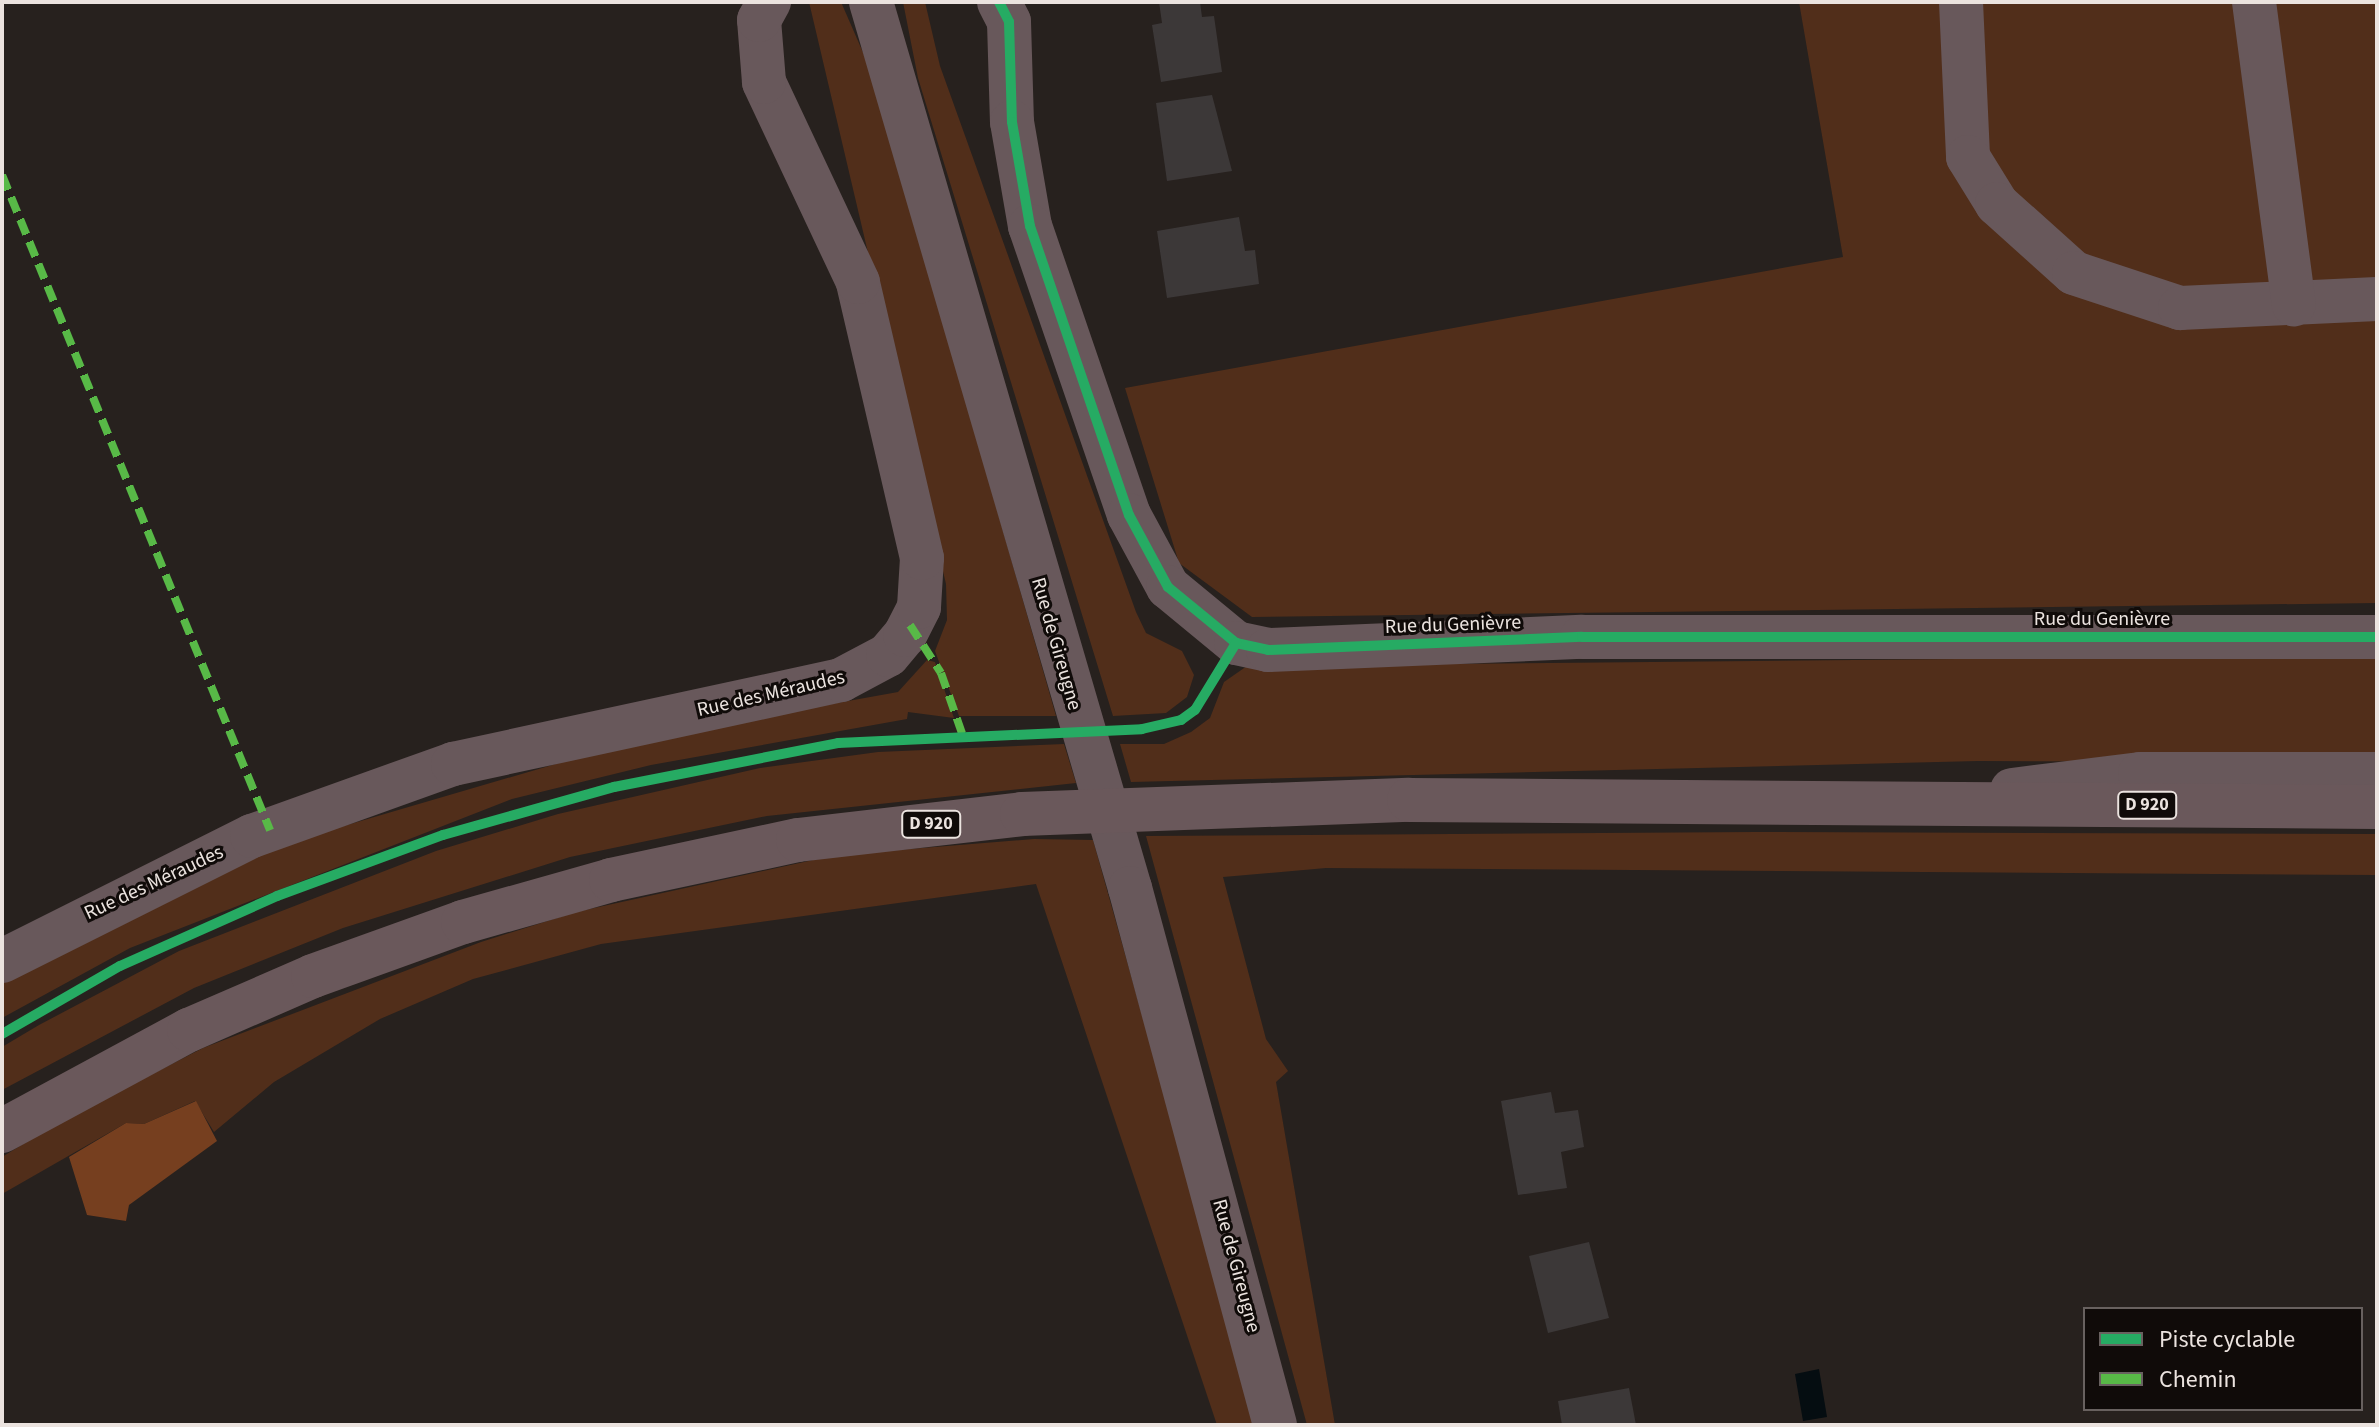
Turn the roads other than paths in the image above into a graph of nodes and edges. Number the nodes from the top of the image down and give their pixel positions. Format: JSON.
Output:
{"nodes":[{"id":1,"x":769,"y":2,"type":"edge"},
{"id":2,"x":871,"y":2,"type":"edge"},
{"id":3,"x":999,"y":2,"type":"edge"},
{"id":4,"x":1961,"y":2,"type":"edge"},
{"id":5,"x":2254,"y":2,"type":"edge"},
{"id":6,"x":2377,"y":299,"type":"edge"},
{"id":7,"x":2294,"y":304,"type":"junction"},
{"id":8,"x":2377,"y":637,"type":"edge"},
{"id":9,"x":2377,"y":774,"type":"edge"},
{"id":10,"x":1917,"y":803,"type":"junction"},
{"id":11,"x":2377,"y":807,"type":"edge"},
{"id":12,"x":2,"y":961,"type":"edge"},
{"id":13,"x":2,"y":1131,"type":"edge"},
{"id":14,"x":1275,"y":1425,"type":"edge"}],
"edges":[{"from":1,"to":12,"type":"street","name":"Rue des Méraudes"},
{"from":2,"to":14,"type":"street","name":"Rue de Gireugne"},
{"from":3,"to":8,"type":"street","name":"Rue du Genièvre"},
{"from":4,"to":7,"type":"street"},
{"from":5,"to":7,"type":"street"},
{"from":6,"to":7,"type":"street"},
{"from":9,"to":10,"type":"street"},
{"from":10,"to":11,"type":"main road","number":"D 920"},
{"from":10,"to":13,"type":"main road","number":"D 920"}]}
